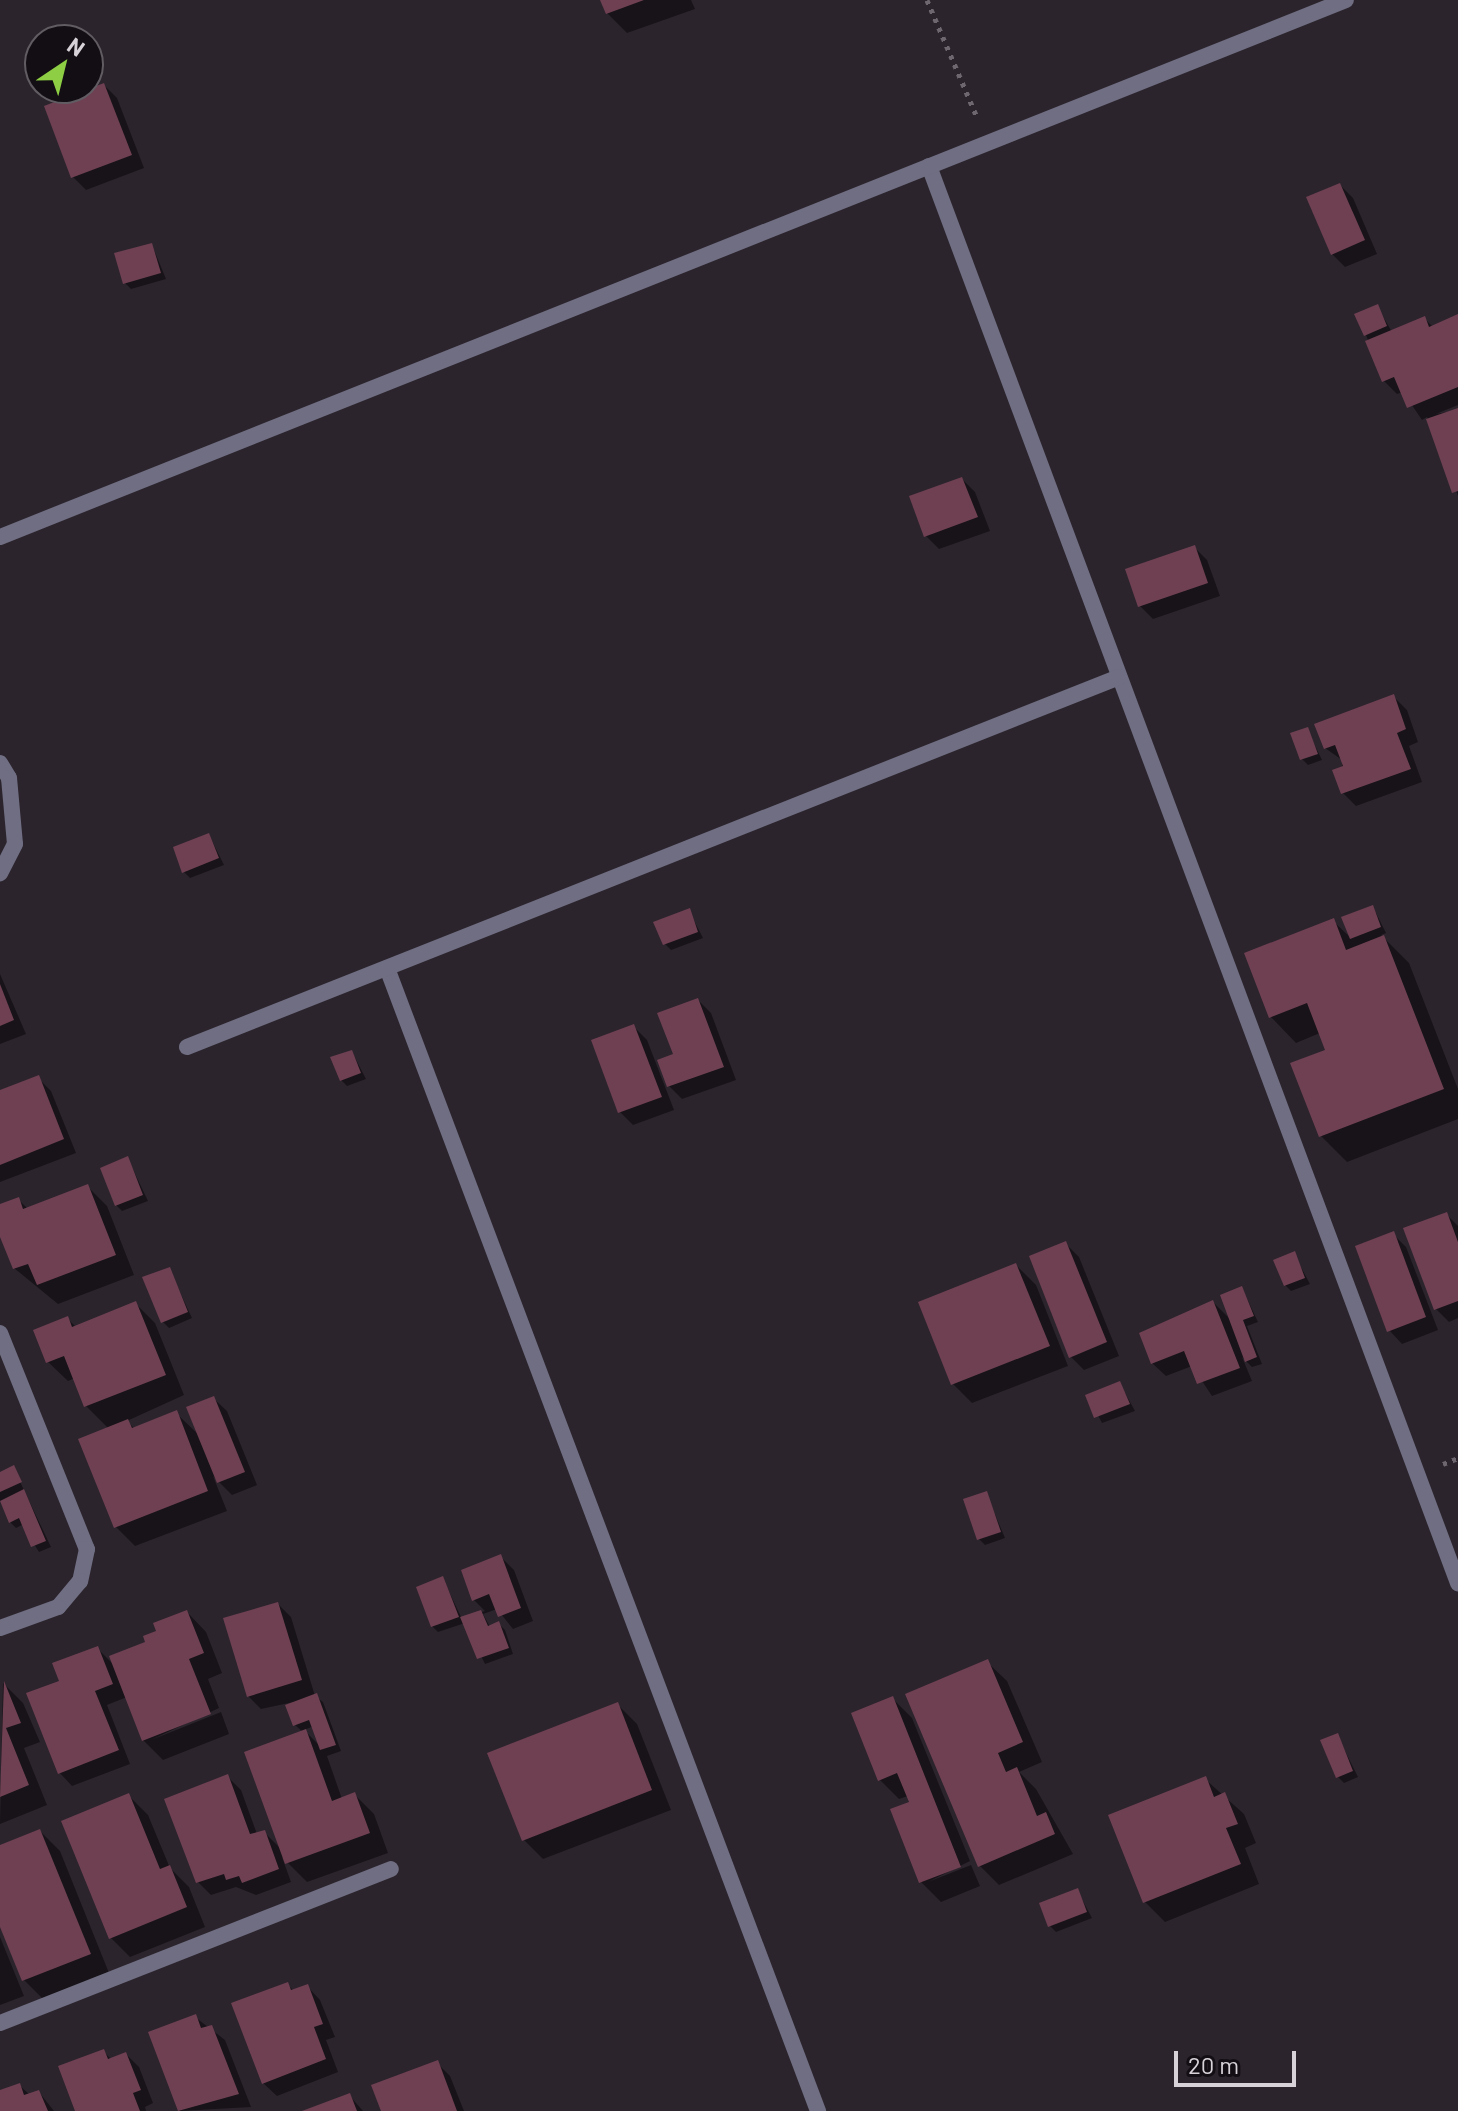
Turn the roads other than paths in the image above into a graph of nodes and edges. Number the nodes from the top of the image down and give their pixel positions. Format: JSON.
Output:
{"nodes":[{"id":1,"x":1346,"y":0,"type":"edge"},
{"id":2,"x":929,"y":166,"type":"junction"},
{"id":3,"x":0,"y":537,"type":"edge"},
{"id":4,"x":1119,"y":677,"type":"junction"},
{"id":5,"x":0,"y":763,"type":"edge"},
{"id":6,"x":0,"y":873,"type":"edge"},
{"id":7,"x":387,"y":968,"type":"junction"},
{"id":8,"x":187,"y":1047,"type":"dead end"},
{"id":9,"x":0,"y":1333,"type":"edge"},
{"id":10,"x":1458,"y":1583,"type":"edge"},
{"id":11,"x":0,"y":1628,"type":"edge"},
{"id":12,"x":391,"y":1869,"type":"dead end"},
{"id":13,"x":0,"y":2023,"type":"edge"},
{"id":14,"x":818,"y":2111,"type":"edge"}],
"edges":[{"from":1,"to":2,"type":"street"},
{"from":2,"to":3,"type":"street"},
{"from":2,"to":4,"type":"street"},
{"from":4,"to":7,"type":"street"},
{"from":4,"to":10,"type":"street"},
{"from":5,"to":6,"type":"street"},
{"from":7,"to":8,"type":"street"},
{"from":7,"to":14,"type":"street"},
{"from":9,"to":11,"type":"street"},
{"from":12,"to":13,"type":"street"}]}
